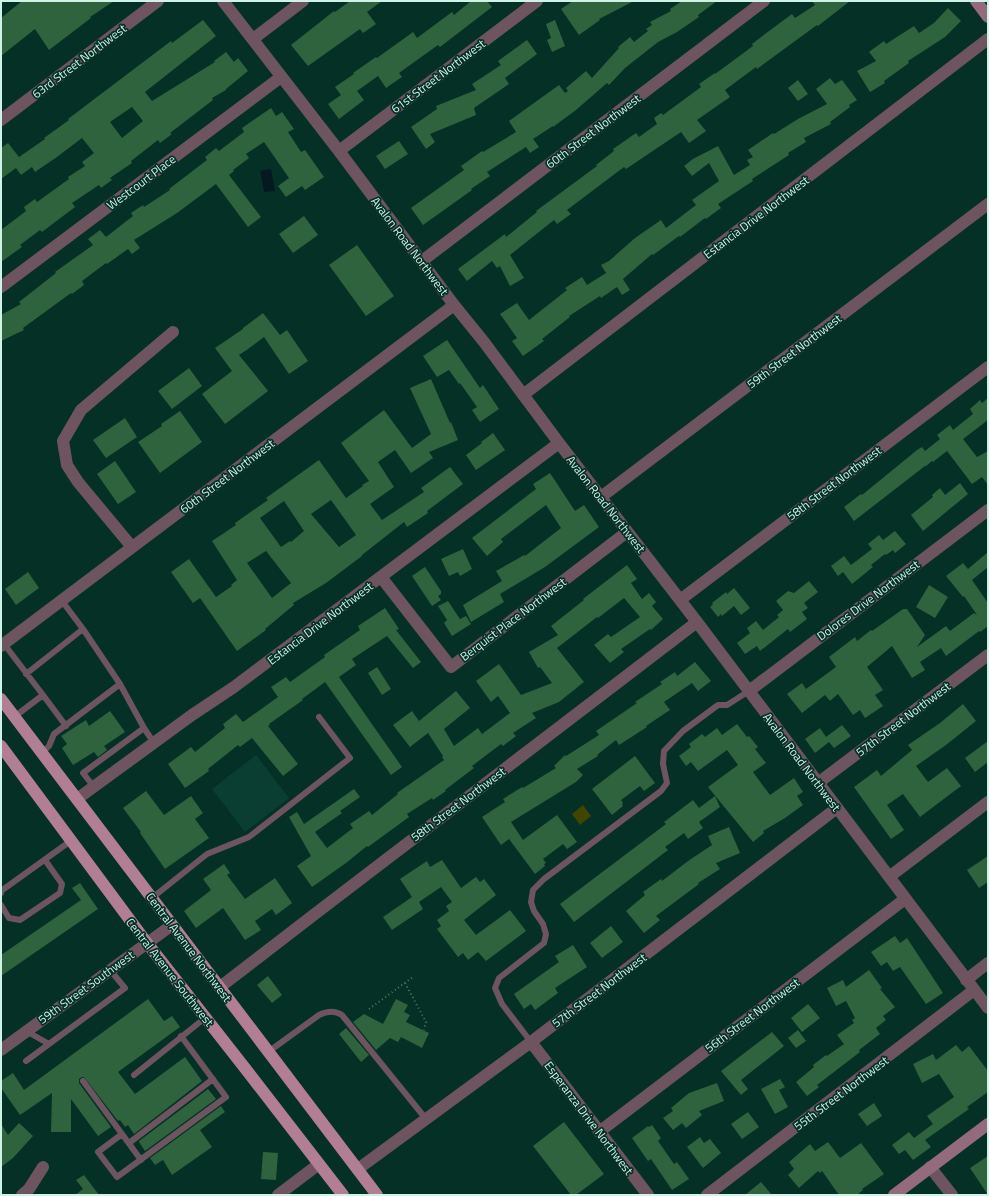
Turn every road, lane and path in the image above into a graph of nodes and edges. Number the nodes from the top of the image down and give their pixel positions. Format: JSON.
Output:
{"nodes":[{"id":1,"x":158,"y":1,"type":"edge"},
{"id":2,"x":223,"y":1,"type":"edge"},
{"id":3,"x":303,"y":1,"type":"edge"},
{"id":4,"x":537,"y":1,"type":"edge"},
{"id":5,"x":764,"y":1,"type":"edge"},
{"id":6,"x":976,"y":1,"type":"edge"},
{"id":7,"x":988,"y":17,"type":"edge"},
{"id":8,"x":253,"y":39,"type":"junction"},
{"id":9,"x":988,"y":39,"type":"edge"},
{"id":10,"x":281,"y":77,"type":"junction"},
{"id":11,"x":1,"y":120,"type":"edge"},
{"id":12,"x":339,"y":151,"type":"junction"},
{"id":13,"x":988,"y":204,"type":"edge"},
{"id":14,"x":422,"y":261,"type":"junction"},
{"id":15,"x":1,"y":287,"type":"edge"},
{"id":16,"x":454,"y":305,"type":"junction"},
{"id":17,"x":173,"y":332,"type":"dead end"},
{"id":18,"x":988,"y":366,"type":"edge"},
{"id":19,"x":524,"y":395,"type":"junction"},
{"id":20,"x":559,"y":443,"type":"junction"},
{"id":21,"x":601,"y":497,"type":"junction"},
{"id":22,"x":988,"y":510,"type":"edge"},
{"id":23,"x":627,"y":532,"type":"junction"},
{"id":24,"x":132,"y":547,"type":"junction"},
{"id":25,"x":381,"y":578,"type":"junction"},
{"id":26,"x":680,"y":600,"type":"junction"},
{"id":27,"x":62,"y":601,"type":"junction"},
{"id":28,"x":697,"y":622,"type":"junction"},
{"id":29,"x":83,"y":629,"type":"junction"},
{"id":30,"x":2,"y":645,"type":"edge"},
{"id":31,"x":988,"y":655,"type":"edge"},
{"id":32,"x":26,"y":674,"type":"junction"},
{"id":33,"x":120,"y":684,"type":"junction"},
{"id":34,"x":749,"y":691,"type":"junction"},
{"id":35,"x":43,"y":695,"type":"junction"},
{"id":36,"x":1,"y":699,"type":"edge"},
{"id":37,"x":14,"y":716,"type":"junction"},
{"id":38,"x":319,"y":716,"type":"dead end"},
{"id":39,"x":66,"y":726,"type":"junction"},
{"id":40,"x":144,"y":728,"type":"junction"},
{"id":41,"x":154,"y":743,"type":"junction"},
{"id":42,"x":1,"y":746,"type":"edge"},
{"id":43,"x":42,"y":753,"type":"junction"},
{"id":44,"x":818,"y":783,"type":"junction"},
{"id":45,"x":94,"y":787,"type":"junction"},
{"id":46,"x":77,"y":799,"type":"junction"},
{"id":47,"x":988,"y":802,"type":"edge"},
{"id":48,"x":837,"y":808,"type":"junction"},
{"id":49,"x":72,"y":840,"type":"junction"},
{"id":50,"x":44,"y":860,"type":"junction"},
{"id":51,"x":889,"y":877,"type":"junction"},
{"id":52,"x":1,"y":893,"type":"edge"},
{"id":53,"x":152,"y":898,"type":"junction"},
{"id":54,"x":905,"y":899,"type":"junction"},
{"id":55,"x":1,"y":904,"type":"edge"},
{"id":56,"x":172,"y":925,"type":"junction"},
{"id":57,"x":147,"y":943,"type":"junction"},
{"id":58,"x":988,"y":963,"type":"edge"},
{"id":59,"x":110,"y":970,"type":"junction"},
{"id":60,"x":413,"y":977,"type":"dead end"},
{"id":61,"x":966,"y":980,"type":"junction"},
{"id":62,"x":405,"y":983,"type":"junction"},
{"id":63,"x":220,"y":987,"type":"junction"},
{"id":64,"x":974,"y":990,"type":"junction"},
{"id":65,"x":988,"y":1008,"type":"edge"},
{"id":66,"x":369,"y":1009,"type":"dead end"},
{"id":67,"x":205,"y":1018,"type":"junction"},
{"id":68,"x":424,"y":1030,"type":"dead end"},
{"id":69,"x":26,"y":1031,"type":"junction"},
{"id":70,"x":181,"y":1036,"type":"junction"},
{"id":71,"x":531,"y":1042,"type":"junction"},
{"id":72,"x":49,"y":1044,"type":"junction"},
{"id":73,"x":1,"y":1050,"type":"edge"},
{"id":74,"x":268,"y":1052,"type":"junction"},
{"id":75,"x":26,"y":1062,"type":"dead end"},
{"id":76,"x":134,"y":1075,"type":"dead end"},
{"id":77,"x":213,"y":1079,"type":"junction"},
{"id":78,"x":83,"y":1081,"type":"dead end"},
{"id":79,"x":426,"y":1119,"type":"junction"},
{"id":80,"x":988,"y":1124,"type":"edge"},
{"id":81,"x":599,"y":1132,"type":"junction"},
{"id":82,"x":122,"y":1134,"type":"junction"},
{"id":83,"x":129,"y":1143,"type":"junction"},
{"id":84,"x":141,"y":1160,"type":"junction"},
{"id":85,"x":319,"y":1164,"type":"junction"},
{"id":86,"x":43,"y":1167,"type":"dead end"},
{"id":87,"x":930,"y":1167,"type":"junction"},
{"id":88,"x":358,"y":1169,"type":"junction"},
{"id":89,"x":22,"y":1195,"type":"edge"},
{"id":90,"x":278,"y":1195,"type":"edge"},
{"id":91,"x":342,"y":1195,"type":"edge"},
{"id":92,"x":377,"y":1195,"type":"edge"},
{"id":93,"x":648,"y":1195,"type":"edge"},
{"id":94,"x":707,"y":1195,"type":"edge"},
{"id":95,"x":894,"y":1195,"type":"edge"},
{"id":96,"x":952,"y":1195,"type":"edge"}],
"edges":[{"from":1,"to":11,"type":"street","name":"63rd Street Northwest"},
{"from":2,"to":8,"type":"street","name":"Avalon Road Northwest"},
{"from":3,"to":8,"type":"street"},
{"from":4,"to":12,"type":"street","name":"61st Street Northwest"},
{"from":5,"to":14,"type":"street","name":"60th Street Northwest"},
{"from":6,"to":7,"type":"street"},
{"from":8,"to":10,"type":"street","name":"Avalon Road Northwest"},
{"from":9,"to":19,"type":"street","name":"Estancia Drive Northwest"},
{"from":10,"to":12,"type":"street","name":"Avalon Road Northwest"},
{"from":10,"to":15,"type":"street","name":"Westcourt Place"},
{"from":12,"to":14,"type":"street","name":"Avalon Road Northwest"},
{"from":13,"to":21,"type":"street","name":"59th Street Northwest"},
{"from":14,"to":16,"type":"street","name":"Avalon Road Northwest"},
{"from":16,"to":19,"type":"street","name":"Avalon Road Northwest"},
{"from":16,"to":24,"type":"street","name":"60th Street Northwest"},
{"from":17,"to":24,"type":"street"},
{"from":18,"to":26,"type":"street","name":"58th Street Northwest"},
{"from":19,"to":20,"type":"street","name":"Avalon Road Northwest"},
{"from":20,"to":21,"type":"street","name":"Avalon Road Northwest"},
{"from":20,"to":25,"type":"street","name":"Estancia Drive Northwest"},
{"from":21,"to":23,"type":"street","name":"Avalon Road Northwest"},
{"from":22,"to":34,"type":"street","name":"Dolores Drive Northwest"},
{"from":23,"to":25,"type":"street","name":"Berquist Place Northwest"},
{"from":23,"to":26,"type":"street","name":"Avalon Road Northwest"},
{"from":24,"to":27,"type":"street","name":"60th Street Northwest"},
{"from":25,"to":41,"type":"street","name":"Estancia Drive Northwest"},
{"from":26,"to":28,"type":"street","name":"Avalon Road Northwest"},
{"from":27,"to":29,"type":"lane"},
{"from":27,"to":30,"type":"street","name":"60th Street Northwest"},
{"from":28,"to":34,"type":"street","name":"Avalon Road Northwest"},
{"from":28,"to":63,"type":"street","name":"58th Street Northwest"},
{"from":29,"to":32,"type":"lane"},
{"from":29,"to":33,"type":"lane"},
{"from":30,"to":32,"type":"lane"},
{"from":31,"to":44,"type":"street","name":"57th Street Northwest"},
{"from":32,"to":35,"type":"lane"},
{"from":33,"to":39,"type":"lane"},
{"from":33,"to":40,"type":"lane"},
{"from":34,"to":44,"type":"street","name":"Avalon Road Northwest"},
{"from":34,"to":71,"type":"lane"},
{"from":35,"to":37,"type":"lane"},
{"from":35,"to":39,"type":"lane"},
{"from":36,"to":37,"type":"main road","name":"Central Avenue Northwest"},
{"from":37,"to":43,"type":"main road","name":"Central Avenue Northwest"},
{"from":38,"to":53,"type":"lane"},
{"from":39,"to":43,"type":"lane"},
{"from":40,"to":41,"type":"lane"},
{"from":40,"to":45,"type":"lane"},
{"from":41,"to":45,"type":"street","name":"Estancia Drive Northwest"},
{"from":42,"to":49,"type":"main road","name":"Central Avenue Southwest"},
{"from":43,"to":46,"type":"main road","name":"Central Avenue Northwest"},
{"from":44,"to":48,"type":"street","name":"Avalon Road Northwest"},
{"from":45,"to":46,"type":"street","name":"Estancia Drive Northwest"},
{"from":46,"to":53,"type":"main road","name":"Central Avenue Northwest"},
{"from":47,"to":51,"type":"street"},
{"from":48,"to":51,"type":"street","name":"Avalon Road Northwest"},
{"from":48,"to":71,"type":"street","name":"57th Street Northwest"},
{"from":49,"to":50,"type":"lane"},
{"from":49,"to":57,"type":"main road","name":"Central Avenue Southwest"},
{"from":50,"to":52,"type":"lane"},
{"from":50,"to":55,"type":"lane"},
{"from":51,"to":54,"type":"street","name":"Avalon Road Northwest"},
{"from":53,"to":56,"type":"main road","name":"Central Avenue Northwest"},
{"from":54,"to":61,"type":"street","name":"Avalon Road Northwest"},
{"from":54,"to":81,"type":"street","name":"56th Street Northwest"},
{"from":56,"to":57,"type":"street","name":"59th Street Southwest"},
{"from":56,"to":63,"type":"main road","name":"Central Avenue Northwest"},
{"from":57,"to":59,"type":"street","name":"59th Street Southwest"},
{"from":57,"to":67,"type":"main road","name":"Central Avenue Southwest"},
{"from":58,"to":61,"type":"street"},
{"from":59,"to":69,"type":"street","name":"59th Street Southwest"},
{"from":59,"to":72,"type":"lane"},
{"from":60,"to":62,"type":"path"},
{"from":61,"to":64,"type":"street","name":"Avalon Road Northwest"},
{"from":62,"to":66,"type":"path"},
{"from":62,"to":68,"type":"path"},
{"from":63,"to":74,"type":"main road","name":"Central Avenue Northwest"},
{"from":64,"to":65,"type":"street","name":"Avalon Road Northwest"},
{"from":64,"to":94,"type":"street","name":"55th Street Northwest"},
{"from":67,"to":70,"type":"lane"},
{"from":67,"to":85,"type":"main road","name":"Central Avenue Southwest"},
{"from":69,"to":72,"type":"lane"},
{"from":69,"to":73,"type":"street","name":"59th Street Southwest"},
{"from":70,"to":76,"type":"lane"},
{"from":70,"to":77,"type":"lane"},
{"from":71,"to":79,"type":"street","name":"57th Street Northwest"},
{"from":71,"to":81,"type":"street","name":"Esperanza Drive Northwest"},
{"from":72,"to":75,"type":"lane"},
{"from":74,"to":79,"type":"lane"},
{"from":74,"to":88,"type":"main road","name":"Central Avenue Northwest"},
{"from":77,"to":83,"type":"lane"},
{"from":77,"to":84,"type":"lane"},
{"from":78,"to":82,"type":"lane"},
{"from":79,"to":88,"type":"street","name":"57th Street Northwest"},
{"from":80,"to":87,"type":"street"},
{"from":81,"to":93,"type":"street","name":"Esperanza Drive Northwest"},
{"from":82,"to":83,"type":"lane"},
{"from":82,"to":84,"type":"lane"},
{"from":83,"to":84,"type":"lane"},
{"from":85,"to":90,"type":"street"},
{"from":85,"to":91,"type":"main road","name":"Central Avenue Southwest"},
{"from":86,"to":89,"type":"street"},
{"from":87,"to":95,"type":"street"},
{"from":87,"to":96,"type":"street"},
{"from":88,"to":92,"type":"main road","name":"Central Avenue Northwest"}]}
